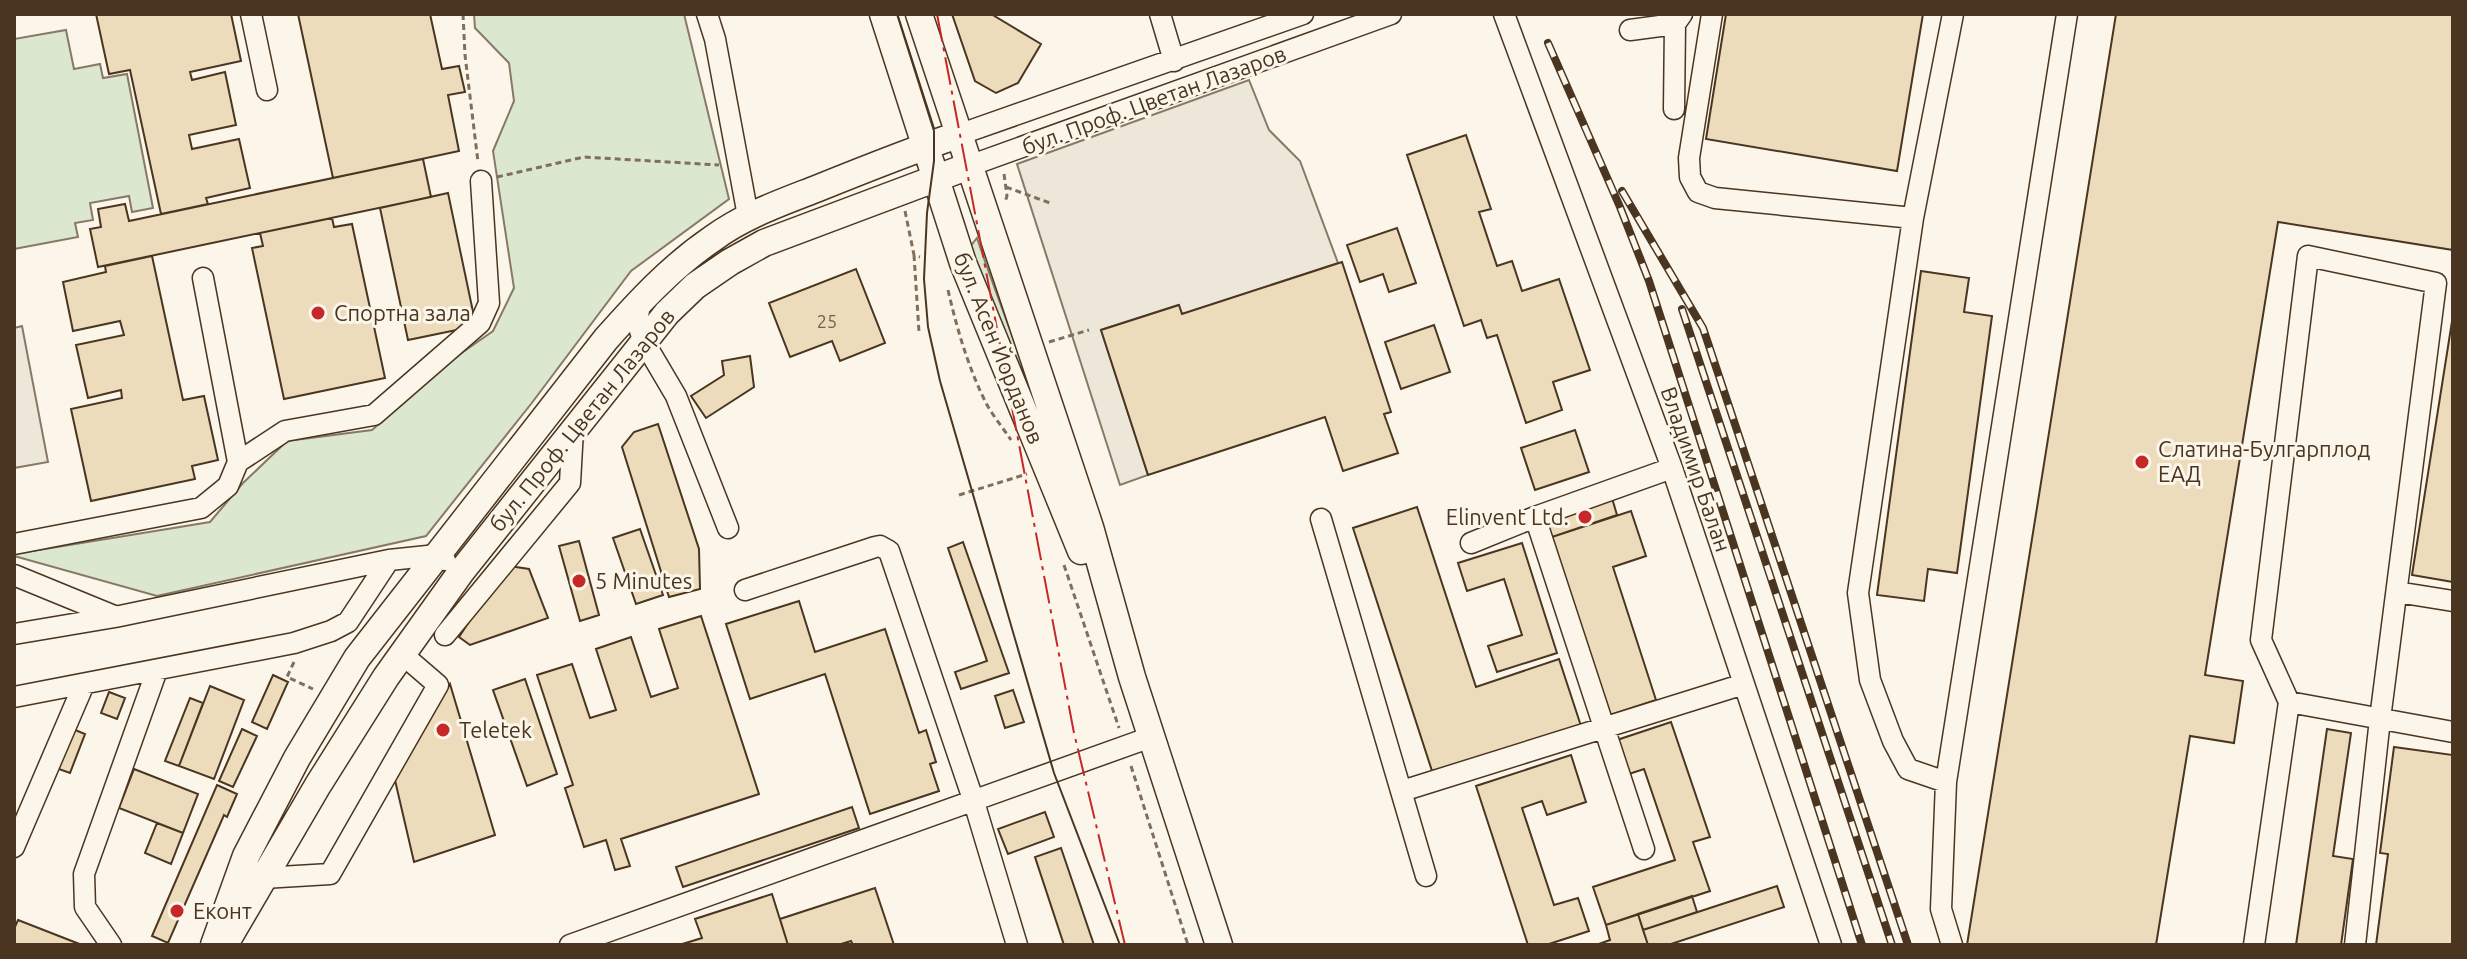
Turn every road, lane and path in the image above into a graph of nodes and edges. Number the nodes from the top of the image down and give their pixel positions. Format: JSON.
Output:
{"nodes":[{"id":1,"x":251,"y":14,"type":"edge"},
{"id":2,"x":463,"y":14,"type":"edge"},
{"id":3,"x":707,"y":14,"type":"edge"},
{"id":4,"x":883,"y":14,"type":"edge"},
{"id":5,"x":919,"y":14,"type":"edge"},
{"id":6,"x":1160,"y":14,"type":"edge"},
{"id":7,"x":1303,"y":14,"type":"edge"},
{"id":8,"x":1391,"y":14,"type":"edge"},
{"id":9,"x":1504,"y":14,"type":"edge"},
{"id":10,"x":1712,"y":14,"type":"edge"},
{"id":11,"x":1953,"y":14,"type":"edge"},
{"id":12,"x":2067,"y":14,"type":"edge"},
{"id":13,"x":1678,"y":19,"type":"edge"},
{"id":14,"x":1630,"y":30,"type":"dead end"},
{"id":15,"x":1174,"y":61,"type":"junction"},
{"id":16,"x":267,"y":90,"type":"dead end"},
{"id":17,"x":1674,"y":109,"type":"dead end"},
{"id":18,"x":958,"y":135,"type":"junction"},
{"id":19,"x":925,"y":145,"type":"junction"},
{"id":20,"x":738,"y":166,"type":"junction"},
{"id":21,"x":969,"y":166,"type":"junction"},
{"id":22,"x":1003,"y":169,"type":"dead end"},
{"id":23,"x":935,"y":179,"type":"junction"},
{"id":24,"x":481,"y":181,"type":"junction"},
{"id":25,"x":1006,"y":187,"type":"junction"},
{"id":26,"x":904,"y":203,"type":"dead end"},
{"id":27,"x":1050,"y":203,"type":"dead end"},
{"id":28,"x":1002,"y":205,"type":"dead end"},
{"id":29,"x":748,"y":216,"type":"junction"},
{"id":30,"x":1913,"y":218,"type":"junction"},
{"id":31,"x":914,"y":255,"type":"junction"},
{"id":32,"x":920,"y":257,"type":"dead end"},
{"id":33,"x":203,"y":278,"type":"dead end"},
{"id":34,"x":947,"y":280,"type":"dead end"},
{"id":35,"x":641,"y":300,"type":"junction"},
{"id":36,"x":956,"y":323,"type":"junction"},
{"id":37,"x":949,"y":325,"type":"dead end"},
{"id":38,"x":1089,"y":330,"type":"dead end"},
{"id":39,"x":919,"y":332,"type":"dead end"},
{"id":40,"x":643,"y":340,"type":"junction"},
{"id":41,"x":1046,"y":343,"type":"dead end"},
{"id":42,"x":573,"y":429,"type":"junction"},
{"id":43,"x":1013,"y":444,"type":"dead end"},
{"id":44,"x":238,"y":462,"type":"junction"},
{"id":45,"x":1024,"y":465,"type":"dead end"},
{"id":46,"x":1672,"y":468,"type":"junction"},
{"id":47,"x":1027,"y":474,"type":"junction"},
{"id":48,"x":1030,"y":481,"type":"dead end"},
{"id":49,"x":959,"y":495,"type":"dead end"},
{"id":50,"x":1535,"y":517,"type":"junction"},
{"id":51,"x":1321,"y":519,"type":"dead end"},
{"id":52,"x":728,"y":528,"type":"dead end"},
{"id":53,"x":1471,"y":543,"type":"dead end"},
{"id":54,"x":14,"y":544,"type":"edge"},
{"id":55,"x":437,"y":555,"type":"junction"},
{"id":56,"x":389,"y":560,"type":"junction"},
{"id":57,"x":1062,"y":561,"type":"dead end"},
{"id":58,"x":461,"y":572,"type":"junction"},
{"id":59,"x":14,"y":575,"type":"edge"},
{"id":60,"x":745,"y":590,"type":"dead end"},
{"id":61,"x":2397,"y":592,"type":"junction"},
{"id":62,"x":2453,"y":601,"type":"edge"},
{"id":63,"x":115,"y":617,"type":"junction"},
{"id":64,"x":14,"y":634,"type":"edge"},
{"id":65,"x":445,"y":635,"type":"dead end"},
{"id":66,"x":402,"y":654,"type":"junction"},
{"id":67,"x":157,"y":670,"type":"junction"},
{"id":68,"x":290,"y":672,"type":"dead end"},
{"id":69,"x":1132,"y":677,"type":"junction"},
{"id":70,"x":84,"y":684,"type":"junction"},
{"id":71,"x":1744,"y":684,"type":"junction"},
{"id":72,"x":316,"y":691,"type":"dead end"},
{"id":73,"x":14,"y":697,"type":"edge"},
{"id":74,"x":2289,"y":702,"type":"junction"},
{"id":75,"x":2380,"y":719,"type":"junction"},
{"id":76,"x":1604,"y":727,"type":"junction"},
{"id":77,"x":2453,"y":732,"type":"edge"},
{"id":78,"x":1151,"y":737,"type":"junction"},
{"id":79,"x":1125,"y":746,"type":"junction"},
{"id":80,"x":1946,"y":782,"type":"junction"},
{"id":81,"x":1402,"y":791,"type":"junction"},
{"id":82,"x":974,"y":802,"type":"junction"},
{"id":83,"x":14,"y":847,"type":"edge"},
{"id":84,"x":1644,"y":849,"type":"dead end"},
{"id":85,"x":1426,"y":876,"type":"dead end"},
{"id":86,"x":263,"y":878,"type":"junction"},
{"id":87,"x":111,"y":945,"type":"edge"},
{"id":88,"x":214,"y":945,"type":"edge"},
{"id":89,"x":225,"y":945,"type":"edge"},
{"id":90,"x":570,"y":945,"type":"edge"},
{"id":91,"x":1017,"y":945,"type":"edge"},
{"id":92,"x":1188,"y":945,"type":"edge"},
{"id":93,"x":1219,"y":945,"type":"edge"},
{"id":94,"x":1831,"y":945,"type":"edge"},
{"id":95,"x":1952,"y":945,"type":"edge"},
{"id":96,"x":2254,"y":945,"type":"edge"},
{"id":97,"x":2355,"y":945,"type":"edge"}],
"edges":[{"from":1,"to":16,"type":"street"},
{"from":2,"to":24,"type":"path"},
{"from":3,"to":20,"type":"street"},
{"from":4,"to":19,"type":"main road","name":"бул. Асен Йорданов"},
{"from":5,"to":18,"type":"main road","name":"бул. Асен Йорданов"},
{"from":6,"to":15,"type":"street"},
{"from":7,"to":15,"type":"street","name":"бул. Проф. Цветан Лазаров"},
{"from":8,"to":21,"type":"street","name":"бул. Проф. Цветан Лазаров"},
{"from":9,"to":46,"type":"street","name":"Владимир Балан"},
{"from":10,"to":30,"type":"street"},
{"from":11,"to":30,"type":"street"},
{"from":12,"to":80,"type":"street"},
{"from":13,"to":14,"type":"street"},
{"from":13,"to":17,"type":"street"},
{"from":15,"to":18,"type":"street","name":"бул. Проф. Цветан Лазаров"},
{"from":18,"to":19,"type":"main road","name":"бул. Проф. Цветан Лазаров"},
{"from":18,"to":21,"type":"main road","name":"бул. Асен Йорданов"},
{"from":19,"to":23,"type":"main road","name":"бул. Асен Йорданов"},
{"from":19,"to":29,"type":"main road","name":"бул. Проф. Цветан Лазаров"},
{"from":20,"to":24,"type":"path"},
{"from":20,"to":29,"type":"street"},
{"from":21,"to":23,"type":"main road","name":"бул. Проф. Цветан Лазаров"},
{"from":21,"to":69,"type":"main road","name":"бул. Асен Йорданов"},
{"from":22,"to":25,"type":"path"},
{"from":23,"to":40,"type":"main road","name":"бул. Проф. Цветан Лазаров"},
{"from":23,"to":69,"type":"main road","name":"бул. Асен Йорданов"},
{"from":24,"to":44,"type":"street"},
{"from":25,"to":27,"type":"path"},
{"from":25,"to":28,"type":"path"},
{"from":26,"to":31,"type":"path"},
{"from":29,"to":35,"type":"main road","name":"бул. Проф. Цветан Лазаров"},
{"from":30,"to":80,"type":"street"},
{"from":31,"to":32,"type":"path"},
{"from":31,"to":39,"type":"path"},
{"from":33,"to":44,"type":"street"},
{"from":34,"to":36,"type":"path"},
{"from":35,"to":40,"type":"street"},
{"from":35,"to":55,"type":"main road","name":"бул. Проф. Цветан Лазаров"},
{"from":36,"to":37,"type":"path"},
{"from":36,"to":43,"type":"path"},
{"from":38,"to":41,"type":"path"},
{"from":40,"to":42,"type":"main road","name":"бул. Проф. Цветан Лазаров"},
{"from":40,"to":52,"type":"street"},
{"from":42,"to":58,"type":"main road","name":"бул. Проф. Цветан Лазаров"},
{"from":42,"to":65,"type":"street"},
{"from":44,"to":54,"type":"street"},
{"from":45,"to":47,"type":"path"},
{"from":46,"to":50,"type":"street"},
{"from":46,"to":71,"type":"street","name":"Владимир Балан"},
{"from":47,"to":48,"type":"path"},
{"from":47,"to":49,"type":"path"},
{"from":50,"to":53,"type":"street"},
{"from":50,"to":76,"type":"street"},
{"from":51,"to":81,"type":"street"},
{"from":55,"to":56,"type":"street"},
{"from":55,"to":58,"type":"street"},
{"from":55,"to":88,"type":"main road","name":"бул. Проф. Цветан Лазаров"},
{"from":56,"to":63,"type":"street"},
{"from":56,"to":67,"type":"street"},
{"from":57,"to":79,"type":"path"},
{"from":58,"to":66,"type":"main road","name":"бул. Проф. Цветан Лазаров"},
{"from":59,"to":63,"type":"street"},
{"from":60,"to":82,"type":"street"},
{"from":61,"to":62,"type":"street"},
{"from":61,"to":74,"type":"street"},
{"from":61,"to":75,"type":"street"},
{"from":63,"to":64,"type":"street"},
{"from":66,"to":86,"type":"main road","name":"бул. Проф. Цветан Лазаров"},
{"from":66,"to":86,"type":"street"},
{"from":67,"to":70,"type":"street"},
{"from":67,"to":87,"type":"street"},
{"from":68,"to":72,"type":"path"},
{"from":69,"to":78,"type":"main road","name":"бул. Асен Йорданов"},
{"from":70,"to":73,"type":"street"},
{"from":70,"to":83,"type":"street"},
{"from":71,"to":76,"type":"street"},
{"from":71,"to":94,"type":"street","name":"Владимир Балан"},
{"from":74,"to":75,"type":"street"},
{"from":74,"to":96,"type":"street"},
{"from":75,"to":77,"type":"street"},
{"from":75,"to":97,"type":"street"},
{"from":76,"to":81,"type":"street"},
{"from":76,"to":84,"type":"street"},
{"from":78,"to":79,"type":"street"},
{"from":78,"to":93,"type":"main road","name":"бул. Асен Йорданов"},
{"from":79,"to":82,"type":"street"},
{"from":79,"to":92,"type":"path"},
{"from":80,"to":95,"type":"street"},
{"from":81,"to":85,"type":"street"},
{"from":82,"to":90,"type":"street"},
{"from":82,"to":91,"type":"street"},
{"from":86,"to":89,"type":"main road","name":"бул. Проф. Цветан Лазаров"}]}
